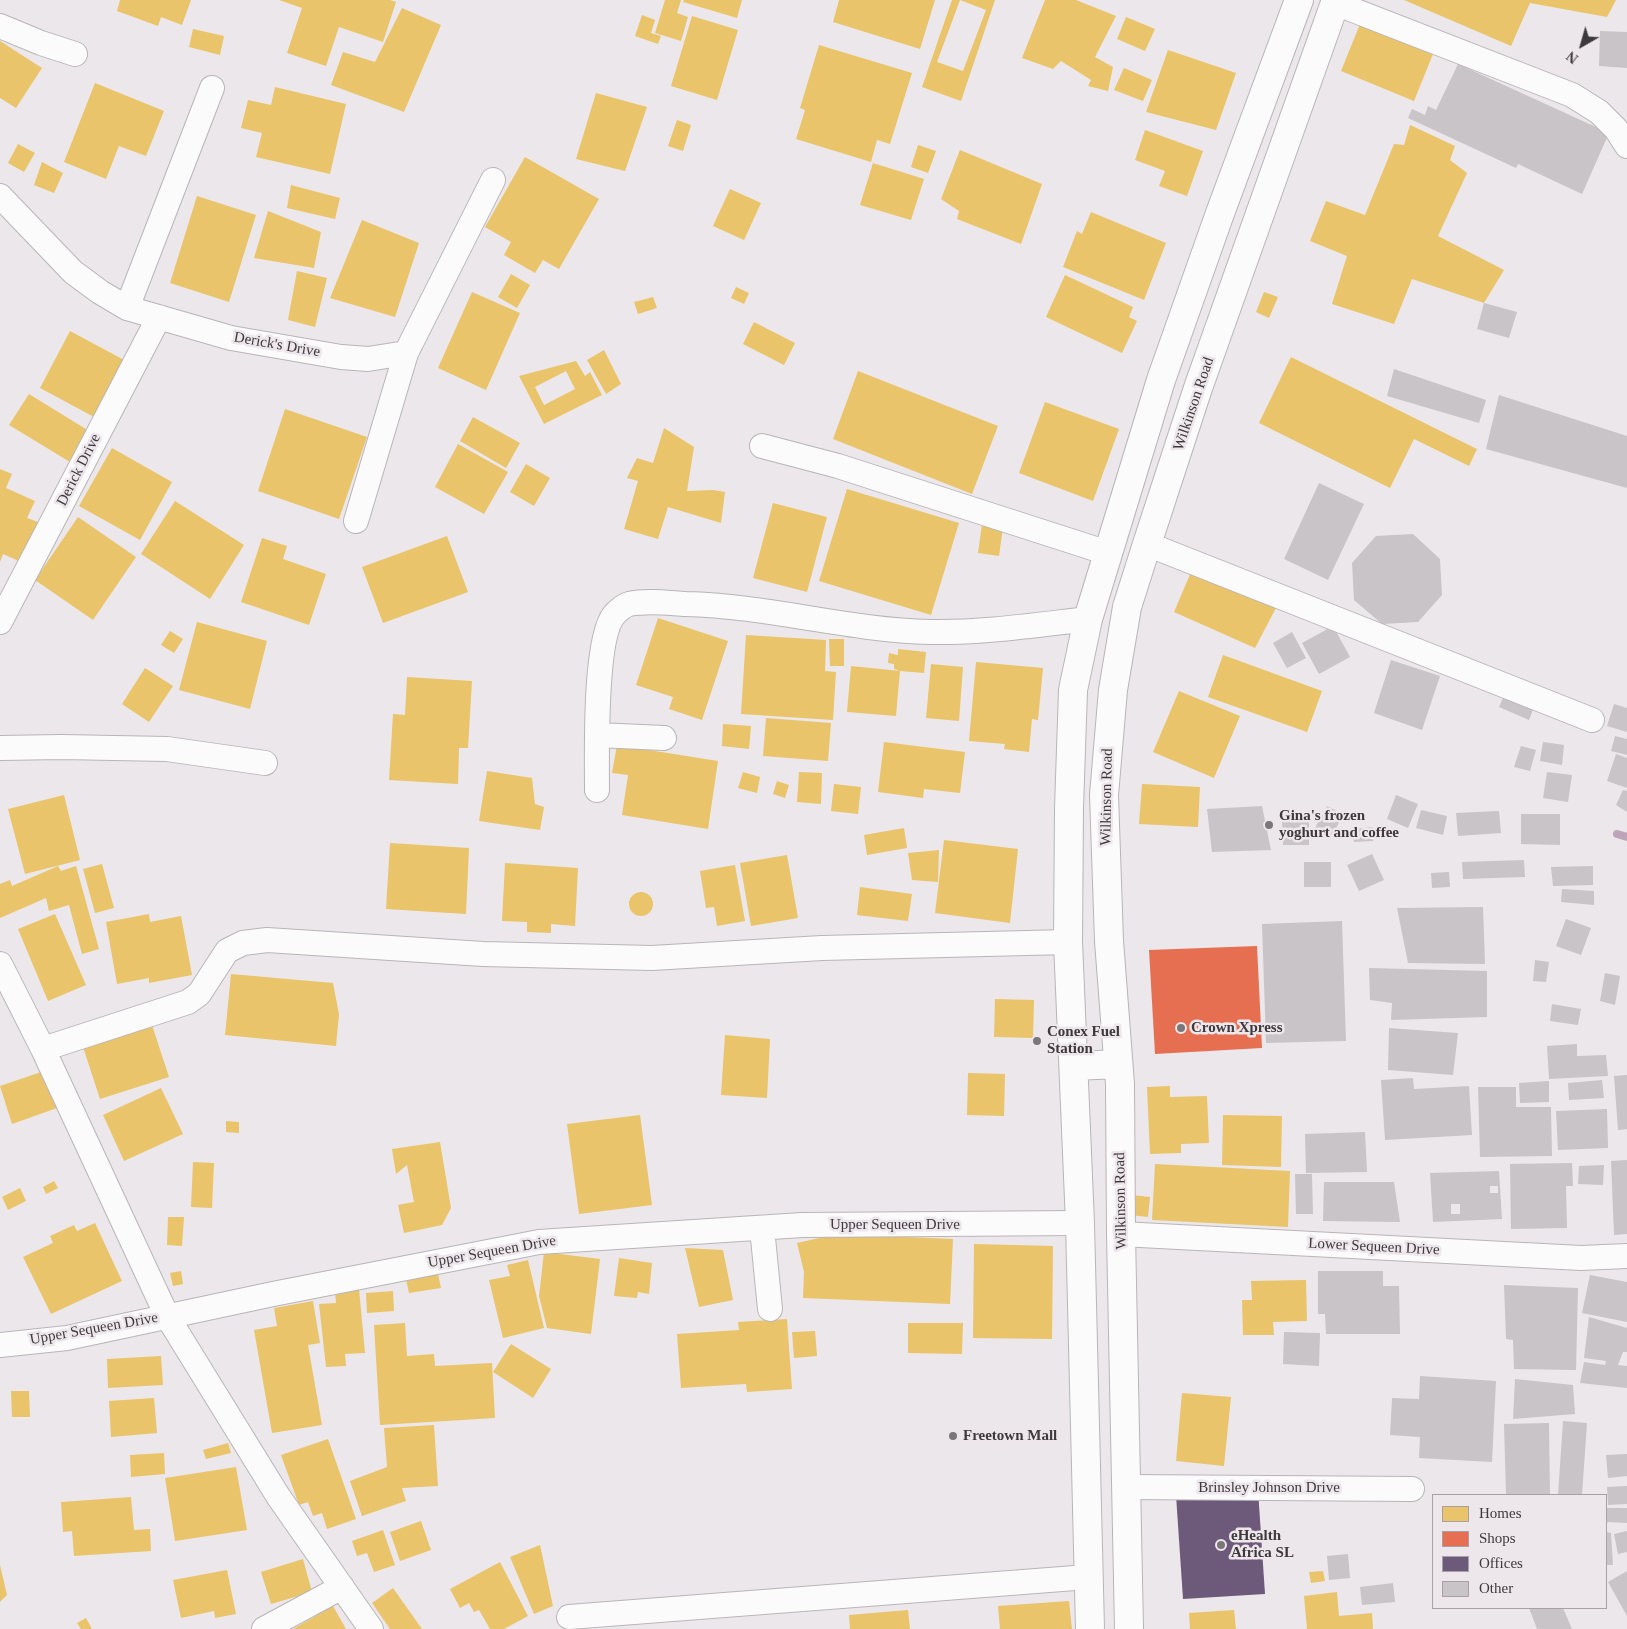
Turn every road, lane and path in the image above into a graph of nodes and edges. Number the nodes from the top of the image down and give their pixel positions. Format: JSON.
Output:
{"nodes":[{"id":1,"x":1298,"y":0,"type":"edge"},
{"id":2,"x":1336,"y":2,"type":"edge"},
{"id":3,"x":0,"y":26,"type":"edge"},
{"id":4,"x":75,"y":54,"type":"dead end"},
{"id":5,"x":212,"y":88,"type":"dead end"},
{"id":6,"x":1627,"y":146,"type":"edge"},
{"id":7,"x":494,"y":180,"type":"dead end"},
{"id":8,"x":0,"y":196,"type":"edge"},
{"id":9,"x":127,"y":308,"type":"junction"},
{"id":10,"x":158,"y":318,"type":"junction"},
{"id":11,"x":406,"y":353,"type":"junction"},
{"id":12,"x":762,"y":446,"type":"dead end"},
{"id":13,"x":356,"y":521,"type":"dead end"},
{"id":14,"x":1147,"y":544,"type":"junction"},
{"id":15,"x":1108,"y":553,"type":"junction"},
{"id":16,"x":1088,"y":619,"type":"junction"},
{"id":17,"x":0,"y":622,"type":"edge"},
{"id":18,"x":1592,"y":720,"type":"dead end"},
{"id":19,"x":597,"y":734,"type":"junction"},
{"id":20,"x":664,"y":738,"type":"dead end"},
{"id":21,"x":0,"y":748,"type":"edge"},
{"id":22,"x":265,"y":763,"type":"dead end"},
{"id":23,"x":597,"y":790,"type":"dead end"},
{"id":24,"x":1068,"y":942,"type":"junction"},
{"id":25,"x":0,"y":964,"type":"edge"},
{"id":26,"x":43,"y":1049,"type":"junction"},
{"id":27,"x":1118,"y":1064,"type":"junction"},
{"id":28,"x":1074,"y":1066,"type":"junction"},
{"id":29,"x":1080,"y":1224,"type":"junction"},
{"id":30,"x":762,"y":1228,"type":"junction"},
{"id":31,"x":1121,"y":1234,"type":"junction"},
{"id":32,"x":1627,"y":1256,"type":"edge"},
{"id":33,"x":770,"y":1309,"type":"dead end"},
{"id":34,"x":167,"y":1316,"type":"junction"},
{"id":35,"x":0,"y":1345,"type":"edge"},
{"id":36,"x":1125,"y":1444,"type":"junction"},
{"id":37,"x":1085,"y":1445,"type":"junction"},
{"id":38,"x":1126,"y":1487,"type":"junction"},
{"id":39,"x":1412,"y":1488,"type":"dead end"},
{"id":40,"x":1088,"y":1577,"type":"junction"},
{"id":41,"x":342,"y":1587,"type":"junction"},
{"id":42,"x":569,"y":1617,"type":"dead end"},
{"id":43,"x":264,"y":1629,"type":"edge"},
{"id":44,"x":371,"y":1629,"type":"edge"},
{"id":45,"x":1090,"y":1629,"type":"edge"},
{"id":46,"x":1130,"y":1629,"type":"edge"}],
"edges":[{"from":1,"to":15,"type":"main road"},
{"from":2,"to":6,"type":"street"},
{"from":2,"to":14,"type":"main road","name":"Wilkinson Road"},
{"from":3,"to":4,"type":"street"},
{"from":5,"to":9,"type":"street"},
{"from":7,"to":11,"type":"street"},
{"from":8,"to":9,"type":"street","name":"Derick's Drive"},
{"from":9,"to":10,"type":"street","name":"Derick's Drive"},
{"from":10,"to":11,"type":"street","name":"Derick's Drive"},
{"from":10,"to":17,"type":"street","name":"Derick Drive"},
{"from":11,"to":13,"type":"street"},
{"from":12,"to":15,"type":"street"},
{"from":14,"to":18,"type":"street"},
{"from":14,"to":27,"type":"main road","name":"Wilkinson Road"},
{"from":15,"to":16,"type":"main road"},
{"from":16,"to":19,"type":"street"},
{"from":16,"to":24,"type":"main road"},
{"from":19,"to":20,"type":"street"},
{"from":19,"to":23,"type":"street"},
{"from":21,"to":22,"type":"street"},
{"from":24,"to":26,"type":"street"},
{"from":24,"to":28,"type":"main road"},
{"from":25,"to":26,"type":"street"},
{"from":26,"to":34,"type":"street"},
{"from":27,"to":28,"type":"main road"},
{"from":27,"to":31,"type":"main road","name":"Wilkinson Road"},
{"from":28,"to":29,"type":"main road"},
{"from":29,"to":30,"type":"street","name":"Upper Sequeen Drive"},
{"from":29,"to":37,"type":"main road"},
{"from":30,"to":33,"type":"street"},
{"from":30,"to":34,"type":"street","name":"Upper Sequeen Drive"},
{"from":31,"to":32,"type":"street","name":"Lower Sequeen Drive"},
{"from":31,"to":36,"type":"main road","name":"Wilkinson Road"},
{"from":34,"to":35,"type":"street","name":"Upper Sequeen Drive"},
{"from":34,"to":41,"type":"street"},
{"from":36,"to":37,"type":"main road"},
{"from":36,"to":38,"type":"main road","name":"Wilkinson Road"},
{"from":37,"to":40,"type":"main road"},
{"from":38,"to":39,"type":"street","name":"Brinsley Johnson Drive"},
{"from":38,"to":46,"type":"main road","name":"Wilkinson Road"},
{"from":40,"to":42,"type":"street"},
{"from":40,"to":45,"type":"main road"},
{"from":41,"to":43,"type":"street"},
{"from":41,"to":44,"type":"street"}]}
